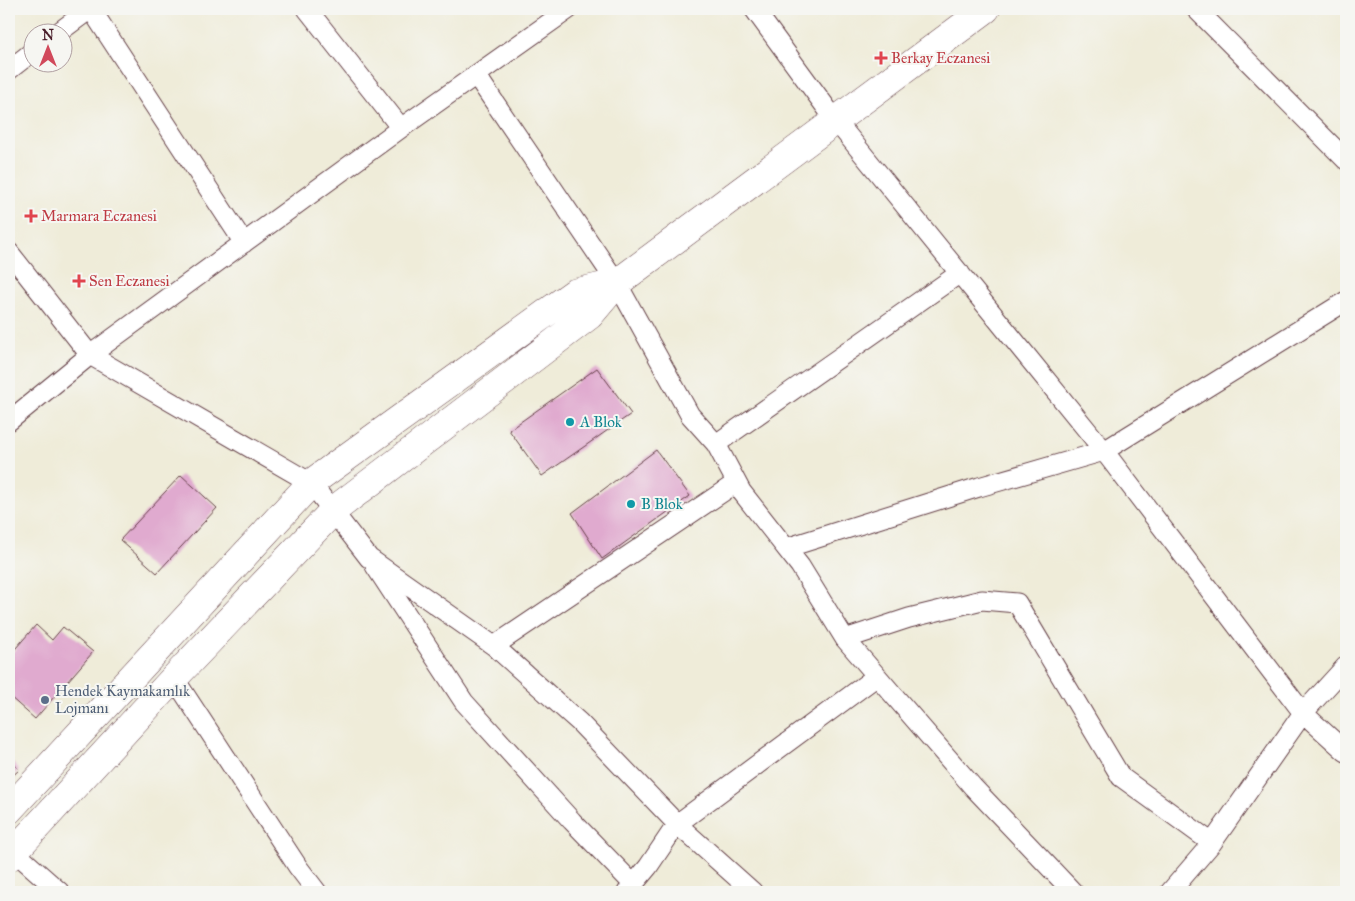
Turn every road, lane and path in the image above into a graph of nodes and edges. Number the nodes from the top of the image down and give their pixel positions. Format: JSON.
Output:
{"nodes":[{"id":1,"x":90,"y":9,"type":"edge"},
{"id":2,"x":307,"y":9,"type":"edge"},
{"id":3,"x":570,"y":9,"type":"edge"},
{"id":4,"x":754,"y":9,"type":"edge"},
{"id":5,"x":986,"y":9,"type":"edge"},
{"id":6,"x":1196,"y":9,"type":"edge"},
{"id":7,"x":544,"y":16,"type":"edge"},
{"id":8,"x":72,"y":22,"type":"edge"},
{"id":9,"x":22,"y":60,"type":"edge"},
{"id":10,"x":9,"y":70,"type":"edge"},
{"id":11,"x":476,"y":75,"type":"junction"},
{"id":12,"x":836,"y":121,"type":"junction"},
{"id":13,"x":401,"y":128,"type":"junction"},
{"id":14,"x":1346,"y":160,"type":"edge"},
{"id":15,"x":244,"y":243,"type":"junction"},
{"id":16,"x":9,"y":252,"type":"edge"},
{"id":17,"x":960,"y":273,"type":"junction"},
{"id":18,"x":617,"y":283,"type":"junction"},
{"id":19,"x":1346,"y":301,"type":"edge"},
{"id":20,"x":90,"y":355,"type":"junction"},
{"id":21,"x":9,"y":421,"type":"edge"},
{"id":22,"x":716,"y":444,"type":"junction"},
{"id":23,"x":1104,"y":451,"type":"junction"},
{"id":24,"x":312,"y":483,"type":"junction"},
{"id":25,"x":736,"y":483,"type":"junction"},
{"id":26,"x":334,"y":510,"type":"junction"},
{"id":27,"x":786,"y":548,"type":"junction"},
{"id":28,"x":369,"y":558,"type":"junction"},
{"id":29,"x":846,"y":639,"type":"junction"},
{"id":30,"x":494,"y":646,"type":"junction"},
{"id":31,"x":1346,"y":666,"type":"edge"},
{"id":32,"x":878,"y":676,"type":"junction"},
{"id":33,"x":174,"y":678,"type":"junction"},
{"id":34,"x":1303,"y":713,"type":"junction"},
{"id":35,"x":1346,"y":752,"type":"edge"},
{"id":36,"x":9,"y":810,"type":"edge"},
{"id":37,"x":677,"y":824,"type":"junction"},
{"id":38,"x":1212,"y":843,"type":"junction"},
{"id":39,"x":11,"y":851,"type":"edge"},
{"id":40,"x":630,"y":888,"type":"edge"},
{"id":41,"x":60,"y":892,"type":"edge"},
{"id":42,"x":317,"y":892,"type":"edge"},
{"id":43,"x":753,"y":892,"type":"edge"},
{"id":44,"x":1072,"y":892,"type":"edge"},
{"id":45,"x":1170,"y":892,"type":"edge"}],
"edges":[{"from":1,"to":8,"type":"street"},
{"from":1,"to":15,"type":"street"},
{"from":2,"to":13,"type":"street"},
{"from":3,"to":7,"type":"street"},
{"from":4,"to":12,"type":"street"},
{"from":5,"to":12,"type":"main road"},
{"from":6,"to":14,"type":"street"},
{"from":7,"to":11,"type":"street"},
{"from":9,"to":10,"type":"street"},
{"from":11,"to":13,"type":"street"},
{"from":11,"to":18,"type":"street"},
{"from":12,"to":17,"type":"street"},
{"from":12,"to":18,"type":"main road"},
{"from":13,"to":15,"type":"street"},
{"from":15,"to":20,"type":"street"},
{"from":16,"to":20,"type":"street"},
{"from":17,"to":22,"type":"street"},
{"from":17,"to":23,"type":"street"},
{"from":18,"to":22,"type":"street"},
{"from":18,"to":24,"type":"main road"},
{"from":18,"to":26,"type":"main road"},
{"from":19,"to":23,"type":"street"},
{"from":20,"to":21,"type":"street"},
{"from":20,"to":24,"type":"street"},
{"from":22,"to":25,"type":"street"},
{"from":23,"to":27,"type":"street"},
{"from":23,"to":34,"type":"street"},
{"from":24,"to":26,"type":"street"},
{"from":24,"to":36,"type":"main road"},
{"from":25,"to":27,"type":"street"},
{"from":25,"to":30,"type":"street"},
{"from":26,"to":28,"type":"street"},
{"from":26,"to":33,"type":"main road"},
{"from":27,"to":29,"type":"street"},
{"from":28,"to":30,"type":"street"},
{"from":28,"to":40,"type":"street"},
{"from":29,"to":32,"type":"street"},
{"from":29,"to":38,"type":"street"},
{"from":30,"to":37,"type":"street"},
{"from":31,"to":34,"type":"street"},
{"from":32,"to":37,"type":"street"},
{"from":32,"to":44,"type":"street"},
{"from":33,"to":39,"type":"main road"},
{"from":33,"to":42,"type":"street"},
{"from":34,"to":35,"type":"street"},
{"from":34,"to":38,"type":"street"},
{"from":37,"to":40,"type":"street"},
{"from":37,"to":43,"type":"street"},
{"from":38,"to":45,"type":"street"},
{"from":39,"to":41,"type":"street"}]}
